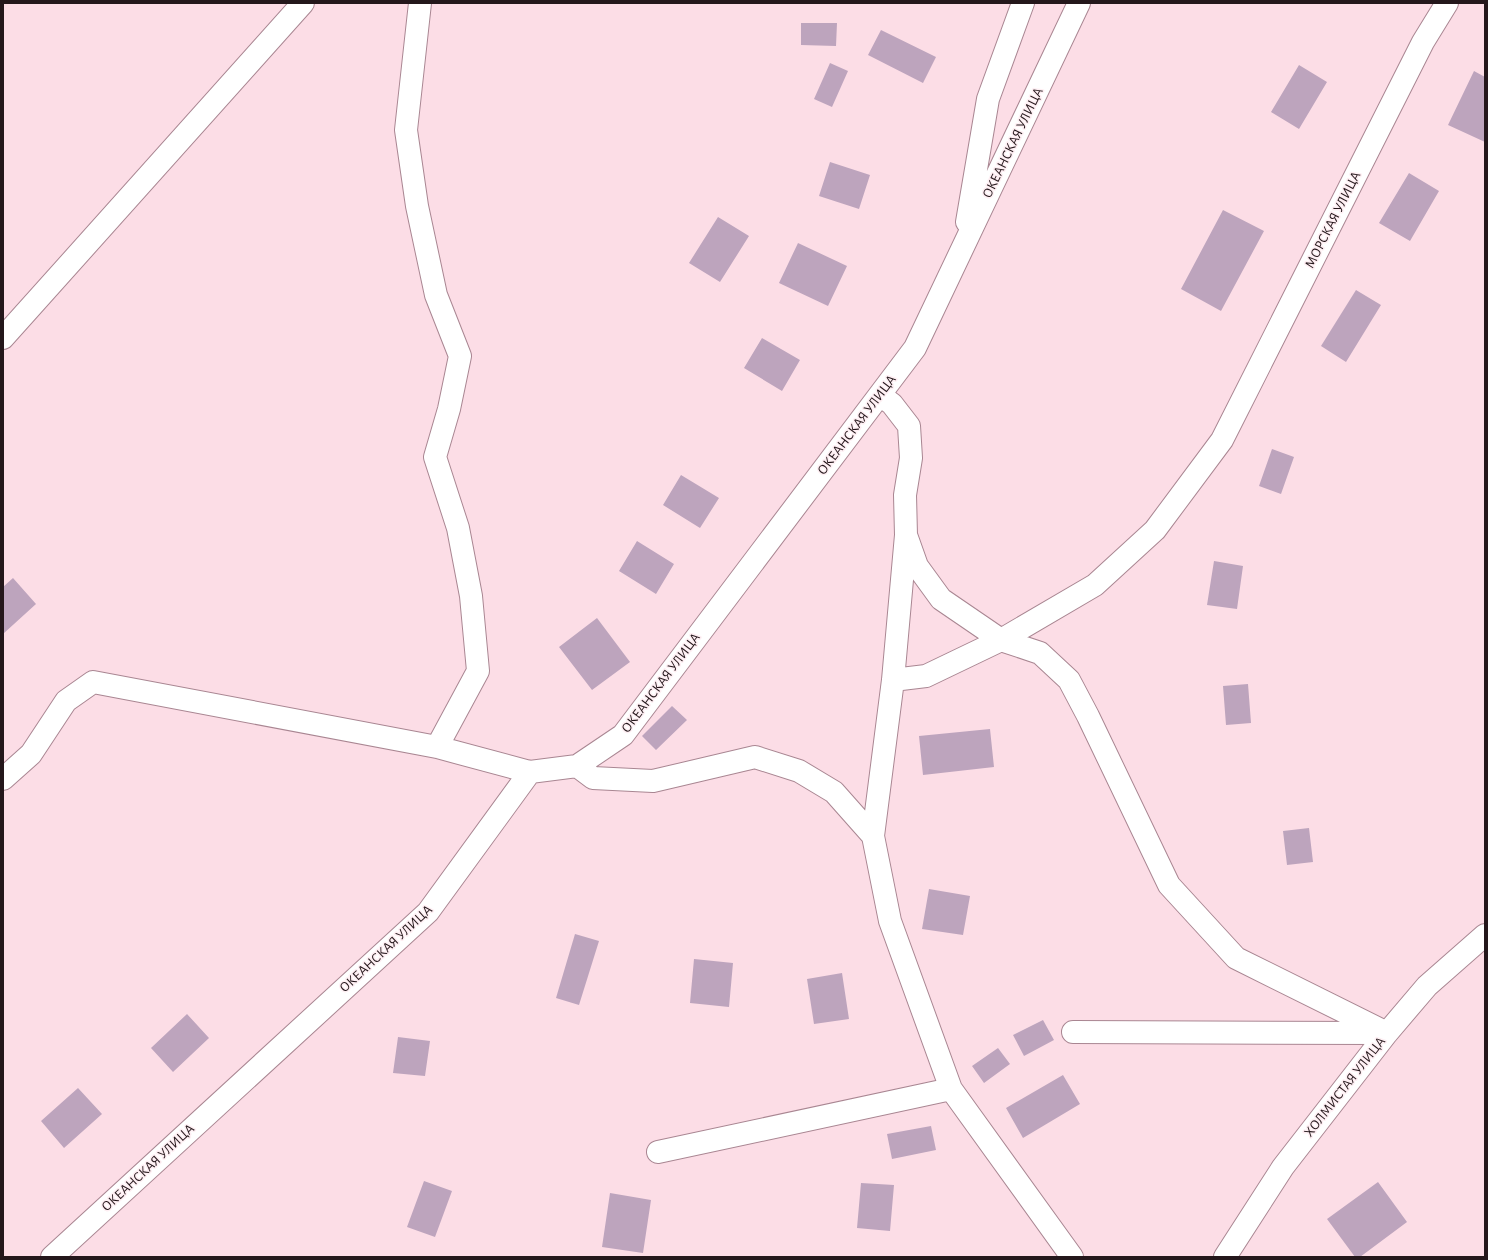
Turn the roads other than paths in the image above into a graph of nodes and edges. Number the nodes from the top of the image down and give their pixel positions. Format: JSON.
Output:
{"nodes":[{"id":1,"x":302,"y":3,"type":"edge"},
{"id":2,"x":420,"y":3,"type":"edge"},
{"id":3,"x":1023,"y":3,"type":"edge"},
{"id":4,"x":1079,"y":3,"type":"edge"},
{"id":5,"x":1447,"y":3,"type":"edge"},
{"id":6,"x":962,"y":249,"type":"junction"},
{"id":7,"x":3,"y":338,"type":"edge"},
{"id":8,"x":880,"y":394,"type":"junction"},
{"id":9,"x":906,"y":535,"type":"junction"},
{"id":10,"x":1001,"y":640,"type":"junction"},
{"id":11,"x":893,"y":680,"type":"junction"},
{"id":12,"x":437,"y":747,"type":"junction"},
{"id":13,"x":577,"y":766,"type":"junction"},
{"id":14,"x":530,"y":772,"type":"junction"},
{"id":15,"x":3,"y":779,"type":"edge"},
{"id":16,"x":873,"y":836,"type":"junction"},
{"id":17,"x":1485,"y":935,"type":"edge"},
{"id":18,"x":1073,"y":1032,"type":"dead end"},
{"id":19,"x":1387,"y":1033,"type":"junction"},
{"id":20,"x":950,"y":1090,"type":"junction"},
{"id":21,"x":658,"y":1152,"type":"dead end"},
{"id":22,"x":52,"y":1257,"type":"edge"},
{"id":23,"x":1072,"y":1257,"type":"edge"},
{"id":24,"x":1224,"y":1257,"type":"edge"}],
"edges":[{"from":1,"to":7,"type":"street"},
{"from":2,"to":12,"type":"street"},
{"from":3,"to":6,"type":"street"},
{"from":4,"to":6,"type":"street","name":"ОКЕАНСКАЯ УЛИЦА"},
{"from":5,"to":10,"type":"street","name":"МОРСКАЯ УЛИЦА"},
{"from":6,"to":8,"type":"street","name":"ОКЕАНСКАЯ УЛИЦА"},
{"from":8,"to":9,"type":"street"},
{"from":8,"to":13,"type":"street","name":"ОКЕАНСКАЯ УЛИЦА"},
{"from":9,"to":10,"type":"street"},
{"from":9,"to":11,"type":"street"},
{"from":10,"to":11,"type":"street","name":"МОРСКАЯ УЛИЦА"},
{"from":10,"to":19,"type":"street"},
{"from":11,"to":16,"type":"street"},
{"from":12,"to":14,"type":"street"},
{"from":12,"to":15,"type":"street"},
{"from":13,"to":14,"type":"street","name":"ОКЕАНСКАЯ УЛИЦА"},
{"from":13,"to":16,"type":"street"},
{"from":14,"to":22,"type":"street","name":"ОКЕАНСКАЯ УЛИЦА"},
{"from":16,"to":20,"type":"street"},
{"from":17,"to":19,"type":"street","name":"ХОЛМИСТАЯ УЛИЦА"},
{"from":18,"to":19,"type":"street"},
{"from":19,"to":24,"type":"street","name":"ХОЛМИСТАЯ УЛИЦА"},
{"from":20,"to":21,"type":"street"},
{"from":20,"to":23,"type":"street"}]}
